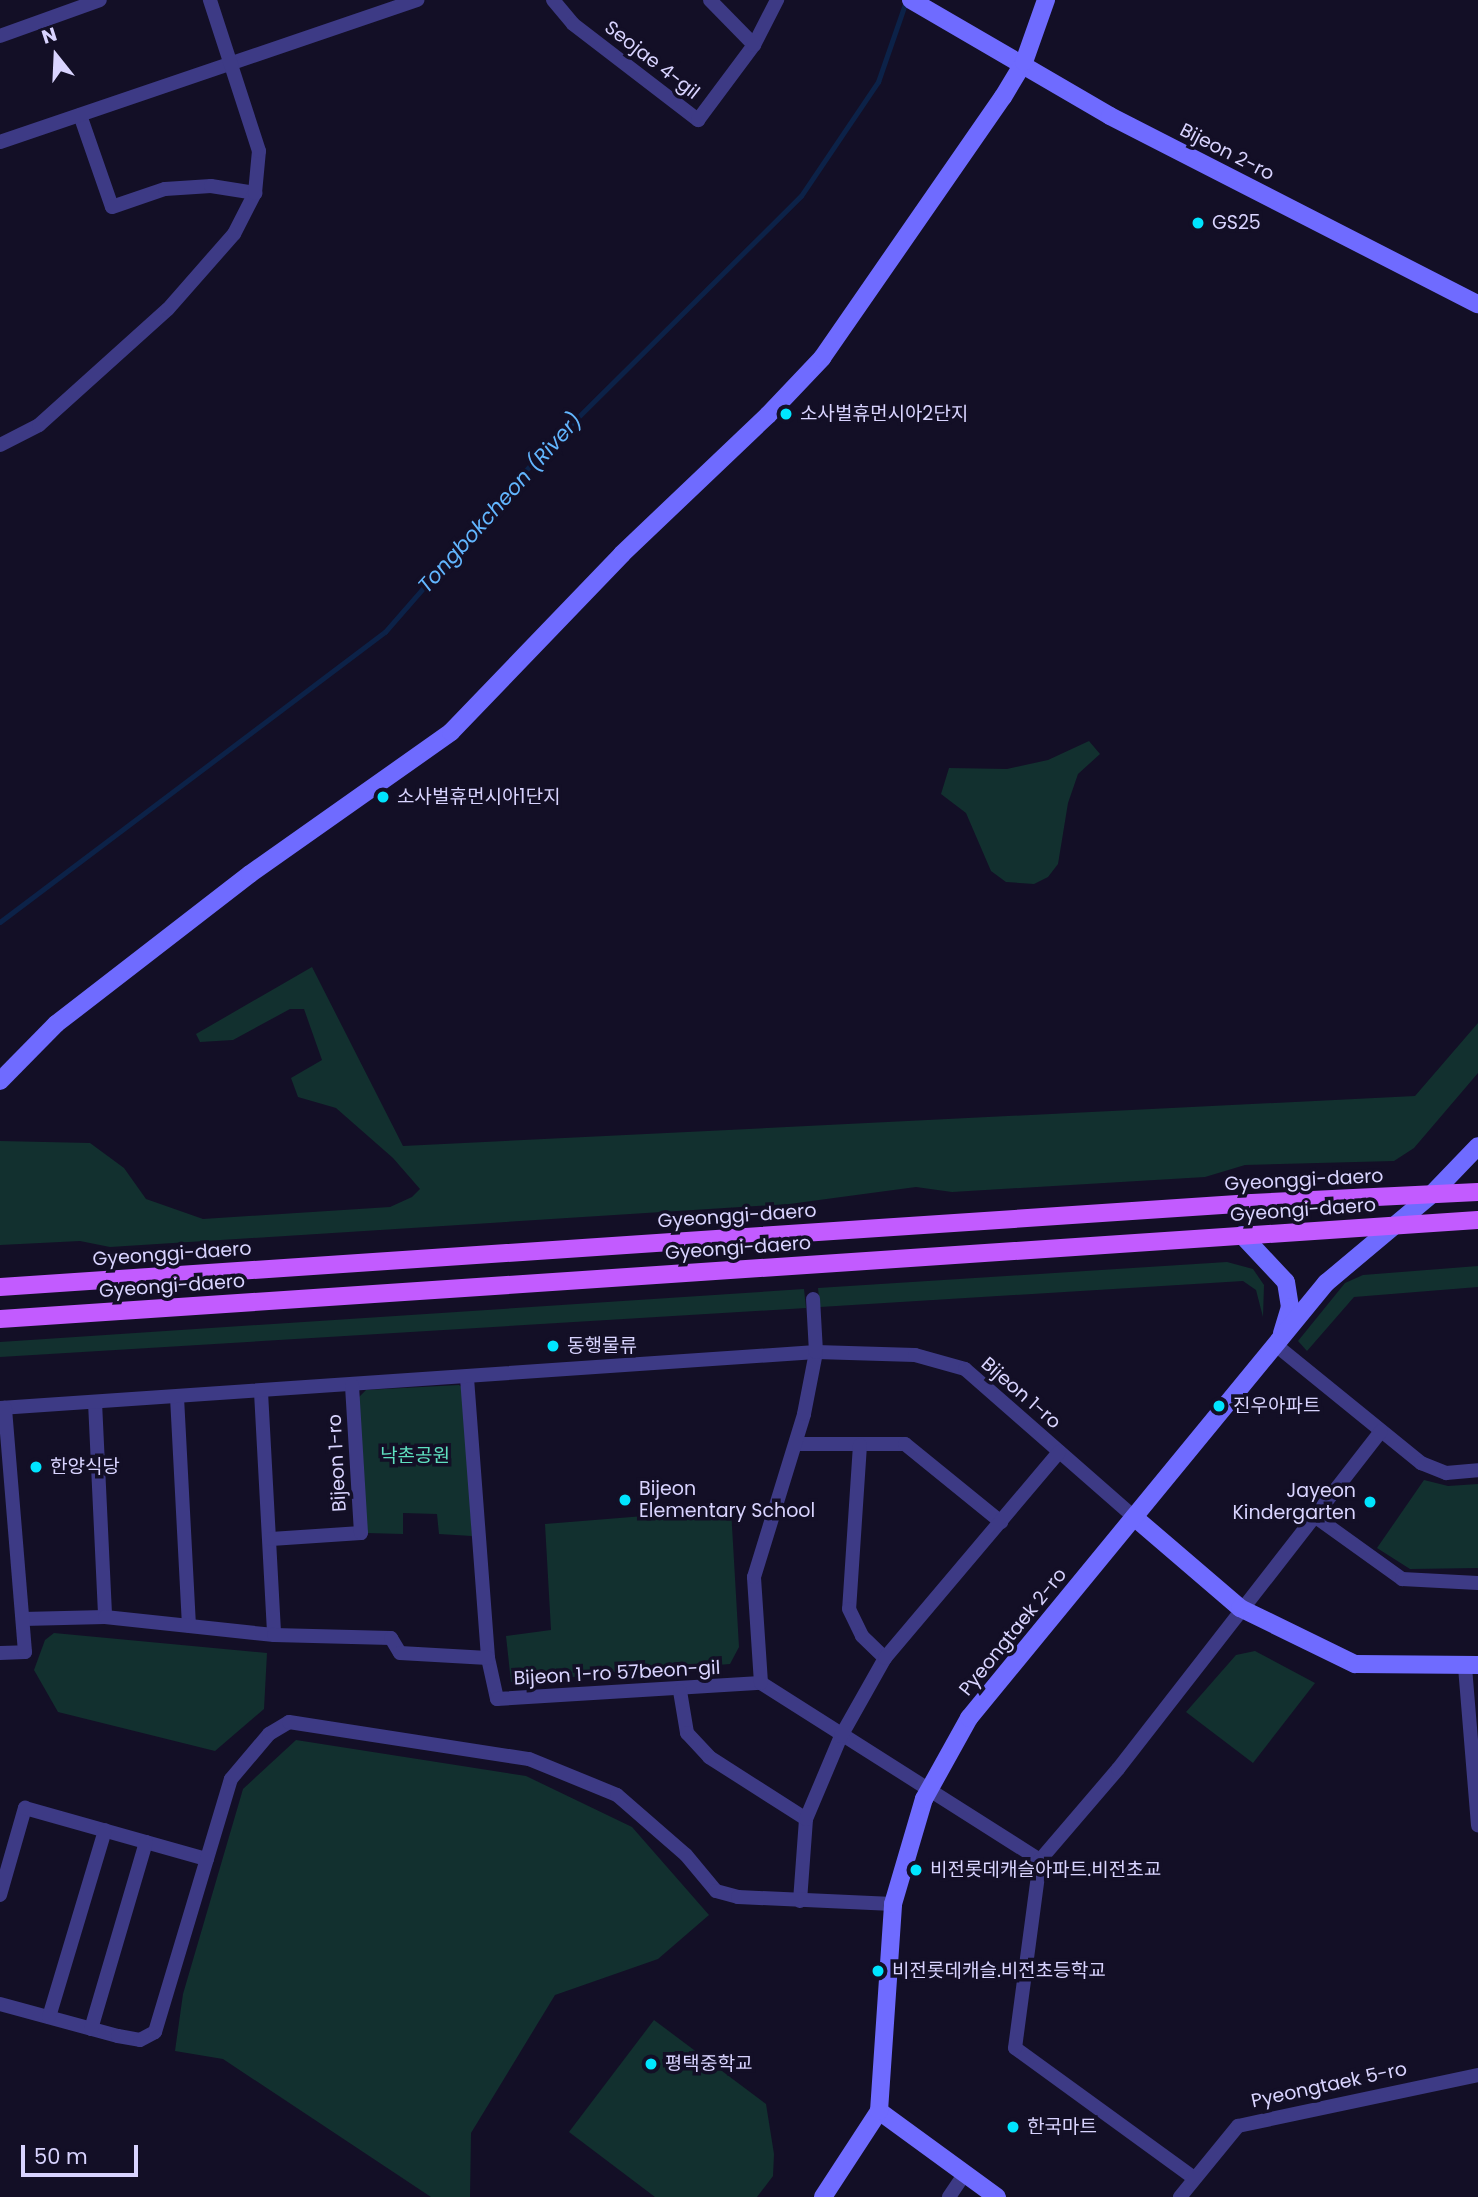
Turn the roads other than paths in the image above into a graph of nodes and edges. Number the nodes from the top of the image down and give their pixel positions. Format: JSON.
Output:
{"nodes":[{"id":1,"x":100,"y":0,"type":"edge"},
{"id":2,"x":209,"y":0,"type":"edge"},
{"id":3,"x":417,"y":0,"type":"edge"},
{"id":4,"x":553,"y":0,"type":"edge"},
{"id":5,"x":710,"y":0,"type":"edge"},
{"id":6,"x":777,"y":0,"type":"edge"},
{"id":7,"x":911,"y":0,"type":"edge"},
{"id":8,"x":1046,"y":0,"type":"edge"},
{"id":9,"x":0,"y":36,"type":"edge"},
{"id":10,"x":754,"y":45,"type":"junction"},
{"id":11,"x":1024,"y":62,"type":"junction"},
{"id":12,"x":231,"y":63,"type":"junction"},
{"id":13,"x":80,"y":115,"type":"junction"},
{"id":14,"x":0,"y":142,"type":"edge"},
{"id":15,"x":255,"y":192,"type":"junction"},
{"id":16,"x":1478,"y":304,"type":"edge"},
{"id":17,"x":0,"y":445,"type":"edge"},
{"id":18,"x":0,"y":1081,"type":"edge"},
{"id":19,"x":1478,"y":1146,"type":"edge"},
{"id":20,"x":1478,"y":1192,"type":"edge"},
{"id":21,"x":1432,"y":1194,"type":"junction"},
{"id":22,"x":1478,"y":1220,"type":"edge"},
{"id":23,"x":1396,"y":1224,"type":"junction"},
{"id":24,"x":1242,"y":1235,"type":"junction"},
{"id":25,"x":0,"y":1287,"type":"edge"},
{"id":26,"x":813,"y":1299,"type":"dead end"},
{"id":27,"x":0,"y":1319,"type":"edge"},
{"id":28,"x":1278,"y":1345,"type":"junction"},
{"id":29,"x":816,"y":1352,"type":"junction"},
{"id":30,"x":467,"y":1378,"type":"junction"},
{"id":31,"x":352,"y":1385,"type":"junction"},
{"id":32,"x":261,"y":1392,"type":"junction"},
{"id":33,"x":177,"y":1397,"type":"junction"},
{"id":34,"x":95,"y":1402,"type":"junction"},
{"id":35,"x":2,"y":1408,"type":"edge"},
{"id":36,"x":1381,"y":1431,"type":"junction"},
{"id":37,"x":797,"y":1444,"type":"junction"},
{"id":38,"x":860,"y":1445,"type":"junction"},
{"id":39,"x":1059,"y":1452,"type":"junction"},
{"id":40,"x":1478,"y":1470,"type":"edge"},
{"id":41,"x":1312,"y":1515,"type":"junction"},
{"id":42,"x":1134,"y":1517,"type":"junction"},
{"id":43,"x":1001,"y":1522,"type":"junction"},
{"id":44,"x":271,"y":1539,"type":"junction"},
{"id":45,"x":1478,"y":1583,"type":"edge"},
{"id":46,"x":1240,"y":1608,"type":"junction"},
{"id":47,"x":105,"y":1617,"type":"junction"},
{"id":48,"x":23,"y":1619,"type":"junction"},
{"id":49,"x":189,"y":1626,"type":"junction"},
{"id":50,"x":274,"y":1635,"type":"junction"},
{"id":51,"x":0,"y":1653,"type":"edge"},
{"id":52,"x":488,"y":1658,"type":"junction"},
{"id":53,"x":885,"y":1658,"type":"junction"},
{"id":54,"x":1472,"y":1666,"type":"edge"},
{"id":55,"x":761,"y":1683,"type":"junction"},
{"id":56,"x":680,"y":1691,"type":"junction"},
{"id":57,"x":841,"y":1736,"type":"junction"},
{"id":58,"x":1477,"y":1788,"type":"edge"},
{"id":59,"x":928,"y":1793,"type":"junction"},
{"id":60,"x":806,"y":1819,"type":"junction"},
{"id":61,"x":1478,"y":1825,"type":"edge"},
{"id":62,"x":105,"y":1830,"type":"junction"},
{"id":63,"x":146,"y":1842,"type":"junction"},
{"id":64,"x":6,"y":1852,"type":"edge"},
{"id":65,"x":207,"y":1859,"type":"junction"},
{"id":66,"x":1040,"y":1860,"type":"junction"},
{"id":67,"x":0,"y":1895,"type":"edge"},
{"id":68,"x":800,"y":1901,"type":"junction"},
{"id":69,"x":893,"y":1904,"type":"junction"},
{"id":70,"x":0,"y":2004,"type":"edge"},
{"id":71,"x":49,"y":2017,"type":"junction"},
{"id":72,"x":92,"y":2029,"type":"junction"},
{"id":73,"x":1478,"y":2075,"type":"edge"},
{"id":74,"x":879,"y":2110,"type":"junction"},
{"id":75,"x":965,"y":2173,"type":"junction"},
{"id":76,"x":1194,"y":2178,"type":"junction"},
{"id":77,"x":823,"y":2197,"type":"edge"},
{"id":78,"x":948,"y":2197,"type":"edge"},
{"id":79,"x":997,"y":2197,"type":"edge"},
{"id":80,"x":1180,"y":2197,"type":"edge"}],
"edges":[{"from":1,"to":9,"type":"street"},
{"from":2,"to":12,"type":"street"},
{"from":3,"to":12,"type":"street"},
{"from":4,"to":10,"type":"street","name":"Seojae 4-gil"},
{"from":5,"to":10,"type":"street"},
{"from":6,"to":10,"type":"street"},
{"from":7,"to":11,"type":"street","name":"Bijeon 2-ro"},
{"from":8,"to":11,"type":"street"},
{"from":11,"to":16,"type":"street","name":"Bijeon 2-ro"},
{"from":11,"to":18,"type":"street"},
{"from":12,"to":13,"type":"street"},
{"from":12,"to":15,"type":"street"},
{"from":13,"to":14,"type":"street"},
{"from":13,"to":15,"type":"street"},
{"from":15,"to":17,"type":"street"},
{"from":19,"to":21,"type":"street","name":"Pyeongtaek 2-ro"},
{"from":20,"to":21,"type":"main road","name":"Gyeonggi-daero"},
{"from":21,"to":23,"type":"street","name":"Pyeongtaek 2-ro"},
{"from":21,"to":25,"type":"main road","name":"Gyeonggi-daero"},
{"from":22,"to":23,"type":"main road","name":"Gyeongi-daero"},
{"from":23,"to":24,"type":"main road","name":"Gyeongi-daero"},
{"from":23,"to":28,"type":"street","name":"Pyeongtaek 2-ro"},
{"from":24,"to":27,"type":"main road","name":"Gyeongi-daero"},
{"from":24,"to":28,"type":"street"},
{"from":26,"to":29,"type":"street"},
{"from":28,"to":36,"type":"street"},
{"from":28,"to":42,"type":"street","name":"Pyeongtaek 2-ro"},
{"from":29,"to":30,"type":"street","name":"Bijeon 1-ro"},
{"from":29,"to":37,"type":"street"},
{"from":29,"to":39,"type":"street","name":"Bijeon 1-ro"},
{"from":30,"to":31,"type":"street","name":"Bijeon 1-ro"},
{"from":30,"to":52,"type":"street"},
{"from":31,"to":32,"type":"street","name":"Bijeon 1-ro"},
{"from":31,"to":44,"type":"street","name":"Bijeon 1-ro"},
{"from":32,"to":33,"type":"street","name":"Bijeon 1-ro"},
{"from":32,"to":44,"type":"street"},
{"from":33,"to":34,"type":"street","name":"Bijeon 1-ro"},
{"from":33,"to":49,"type":"street"},
{"from":34,"to":35,"type":"street","name":"Bijeon 1-ro"},
{"from":34,"to":47,"type":"street"},
{"from":35,"to":48,"type":"street","name":"Bijeon 1-ro"},
{"from":36,"to":40,"type":"street"},
{"from":36,"to":41,"type":"street"},
{"from":37,"to":38,"type":"street"},
{"from":37,"to":55,"type":"street"},
{"from":38,"to":43,"type":"street"},
{"from":38,"to":53,"type":"street"},
{"from":39,"to":42,"type":"street","name":"Bijeon 1-ro"},
{"from":39,"to":43,"type":"street"},
{"from":41,"to":45,"type":"street"},
{"from":41,"to":46,"type":"street"},
{"from":42,"to":46,"type":"street"},
{"from":42,"to":59,"type":"street","name":"Pyeongtaek 2-ro"},
{"from":43,"to":53,"type":"street"},
{"from":44,"to":50,"type":"street"},
{"from":46,"to":54,"type":"street"},
{"from":46,"to":66,"type":"street"},
{"from":47,"to":48,"type":"street","name":"Bijeon 1-ro 57beon-gil"},
{"from":47,"to":49,"type":"street","name":"Bijeon 1-ro 57beon-gil"},
{"from":48,"to":51,"type":"street","name":"Bijeon 1-ro"},
{"from":49,"to":50,"type":"street","name":"Bijeon 1-ro 57beon-gil"},
{"from":50,"to":52,"type":"street","name":"Bijeon 1-ro 57beon-gil"},
{"from":52,"to":56,"type":"street","name":"Bijeon 1-ro 57beon-gil"},
{"from":53,"to":57,"type":"street"},
{"from":54,"to":58,"type":"street"},
{"from":55,"to":56,"type":"street","name":"Bijeon 1-ro 57beon-gil"},
{"from":55,"to":57,"type":"street"},
{"from":56,"to":60,"type":"street"},
{"from":57,"to":59,"type":"street"},
{"from":57,"to":60,"type":"street"},
{"from":58,"to":61,"type":"street"},
{"from":59,"to":66,"type":"street"},
{"from":59,"to":69,"type":"street","name":"Pyeongtaek 2-ro"},
{"from":60,"to":68,"type":"street"},
{"from":62,"to":63,"type":"street"},
{"from":62,"to":64,"type":"street"},
{"from":62,"to":71,"type":"street"},
{"from":63,"to":65,"type":"street"},
{"from":63,"to":72,"type":"street"},
{"from":64,"to":67,"type":"street"},
{"from":65,"to":68,"type":"street"},
{"from":65,"to":72,"type":"street"},
{"from":66,"to":76,"type":"street"},
{"from":68,"to":69,"type":"street"},
{"from":69,"to":74,"type":"street","name":"Pyeongtaek 2-ro"},
{"from":70,"to":71,"type":"street"},
{"from":71,"to":72,"type":"street"},
{"from":73,"to":76,"type":"street","name":"Pyeongtaek 5-ro"},
{"from":74,"to":75,"type":"street"},
{"from":74,"to":77,"type":"street","name":"Pyeongtaek 2-ro"},
{"from":75,"to":78,"type":"street"},
{"from":75,"to":79,"type":"street"},
{"from":76,"to":80,"type":"street","name":"Pyeongtaek 5-ro"}]}
